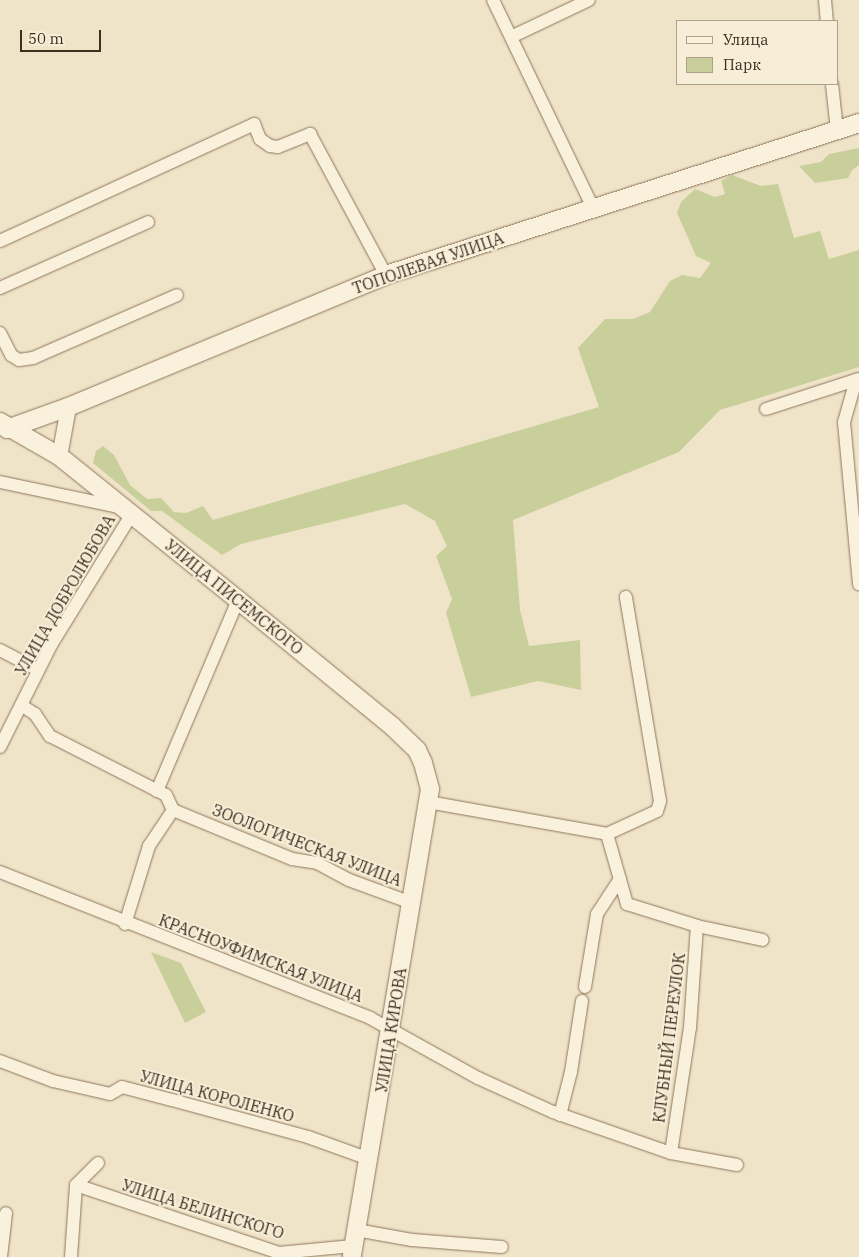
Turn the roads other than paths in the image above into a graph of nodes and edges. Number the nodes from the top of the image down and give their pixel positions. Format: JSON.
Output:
{"nodes":[{"id":1,"x":493,"y":0,"type":"edge"},
{"id":2,"x":589,"y":0,"type":"edge"},
{"id":3,"x":825,"y":0,"type":"edge"},
{"id":4,"x":827,"y":20,"type":"edge"},
{"id":5,"x":511,"y":37,"type":"junction"},
{"id":6,"x":832,"y":85,"type":"edge"},
{"id":7,"x":859,"y":124,"type":"edge"},
{"id":8,"x":836,"y":131,"type":"junction"},
{"id":9,"x":593,"y":208,"type":"junction"},
{"id":10,"x":148,"y":222,"type":"dead end"},
{"id":11,"x":0,"y":241,"type":"edge"},
{"id":12,"x":386,"y":275,"type":"junction"},
{"id":13,"x":0,"y":288,"type":"edge"},
{"id":14,"x":176,"y":295,"type":"dead end"},
{"id":15,"x":0,"y":334,"type":"edge"},
{"id":16,"x":858,"y":379,"type":"edge"},
{"id":17,"x":68,"y":407,"type":"junction"},
{"id":18,"x":766,"y":409,"type":"dead end"},
{"id":19,"x":4,"y":426,"type":"edge"},
{"id":20,"x":59,"y":456,"type":"junction"},
{"id":21,"x":0,"y":482,"type":"edge"},
{"id":22,"x":128,"y":511,"type":"junction"},
{"id":23,"x":859,"y":584,"type":"edge"},
{"id":24,"x":626,"y":597,"type":"dead end"},
{"id":25,"x":238,"y":600,"type":"junction"},
{"id":26,"x":0,"y":650,"type":"edge"},
{"id":27,"x":38,"y":670,"type":"junction"},
{"id":28,"x":21,"y":705,"type":"junction"},
{"id":29,"x":4,"y":728,"type":"edge"},
{"id":30,"x":0,"y":747,"type":"edge"},
{"id":31,"x":156,"y":791,"type":"junction"},
{"id":32,"x":428,"y":802,"type":"junction"},
{"id":33,"x":173,"y":810,"type":"junction"},
{"id":34,"x":608,"y":834,"type":"junction"},
{"id":35,"x":0,"y":872,"type":"edge"},
{"id":36,"x":620,"y":879,"type":"junction"},
{"id":37,"x":412,"y":902,"type":"junction"},
{"id":38,"x":125,"y":924,"type":"junction"},
{"id":39,"x":697,"y":926,"type":"junction"},
{"id":40,"x":763,"y":940,"type":"dead end"},
{"id":41,"x":585,"y":987,"type":"dead end"},
{"id":42,"x":582,"y":1001,"type":"dead end"},
{"id":43,"x":391,"y":1029,"type":"junction"},
{"id":44,"x":0,"y":1061,"type":"edge"},
{"id":45,"x":560,"y":1115,"type":"junction"},
{"id":46,"x":671,"y":1153,"type":"junction"},
{"id":47,"x":369,"y":1159,"type":"junction"},
{"id":48,"x":98,"y":1163,"type":"dead end"},
{"id":49,"x":737,"y":1165,"type":"dead end"},
{"id":50,"x":76,"y":1186,"type":"junction"},
{"id":51,"x":6,"y":1213,"type":"dead end"},
{"id":52,"x":354,"y":1244,"type":"edge"},
{"id":53,"x":502,"y":1247,"type":"dead end"},
{"id":54,"x":1,"y":1257,"type":"edge"},
{"id":55,"x":71,"y":1257,"type":"edge"}],
"edges":[{"from":1,"to":5,"type":"street"},
{"from":2,"to":5,"type":"street"},
{"from":3,"to":4,"type":"street"},
{"from":5,"to":9,"type":"street"},
{"from":6,"to":8,"type":"street"},
{"from":7,"to":8,"type":"main road","name":"ТОПОЛЕВАЯ УЛИЦА"},
{"from":8,"to":9,"type":"main road","name":"ТОПОЛЕВАЯ УЛИЦА"},
{"from":9,"to":12,"type":"main road","name":"ТОПОЛЕВАЯ УЛИЦА"},
{"from":10,"to":13,"type":"street"},
{"from":11,"to":12,"type":"street"},
{"from":12,"to":17,"type":"main road","name":"ТОПОЛЕВАЯ УЛИЦА"},
{"from":14,"to":15,"type":"street"},
{"from":16,"to":18,"type":"street"},
{"from":16,"to":23,"type":"street"},
{"from":17,"to":19,"type":"main road","name":"ТОПОЛЕВАЯ УЛИЦА"},
{"from":17,"to":20,"type":"street"},
{"from":19,"to":20,"type":"main road","name":"УЛИЦА ПИСЕМСКОГО"},
{"from":20,"to":22,"type":"main road","name":"УЛИЦА ПИСЕМСКОГО"},
{"from":21,"to":22,"type":"street"},
{"from":22,"to":25,"type":"main road","name":"УЛИЦА ПИСЕМСКОГО"},
{"from":22,"to":27,"type":"street","name":"УЛИЦА ДОБРОЛЮБОВА"},
{"from":24,"to":34,"type":"street"},
{"from":25,"to":31,"type":"street"},
{"from":25,"to":32,"type":"main road","name":"УЛИЦА ПИСЕМСКОГО"},
{"from":26,"to":27,"type":"street"},
{"from":27,"to":28,"type":"street","name":"УЛИЦА ДОБРОЛЮБОВА"},
{"from":28,"to":29,"type":"street","name":"УЛИЦА ДОБРОЛЮБОВА"},
{"from":28,"to":31,"type":"street","name":"ЗООЛОГИЧЕСКАЯ УЛИЦА"},
{"from":29,"to":30,"type":"street","name":"УЛИЦА ДОБРОЛЮБОВА"},
{"from":31,"to":33,"type":"street","name":"ЗООЛОГИЧЕСКАЯ УЛИЦА"},
{"from":32,"to":34,"type":"street"},
{"from":32,"to":37,"type":"main road","name":"УЛИЦА КИРОВА"},
{"from":33,"to":37,"type":"street","name":"ЗООЛОГИЧЕСКАЯ УЛИЦА"},
{"from":33,"to":38,"type":"street"},
{"from":34,"to":36,"type":"street"},
{"from":35,"to":38,"type":"street","name":"КРАСНОУФИМСКАЯ УЛИЦА"},
{"from":36,"to":39,"type":"street"},
{"from":36,"to":41,"type":"street"},
{"from":37,"to":43,"type":"main road","name":"УЛИЦА КИРОВА"},
{"from":38,"to":43,"type":"street","name":"КРАСНОУФИМСКАЯ УЛИЦА"},
{"from":39,"to":40,"type":"street"},
{"from":39,"to":46,"type":"street","name":"КЛУБНЫЙ ПЕРЕУЛОК"},
{"from":42,"to":45,"type":"street"},
{"from":43,"to":45,"type":"street","name":"КРАСНОУФИМСКАЯ УЛИЦА"},
{"from":43,"to":47,"type":"main road","name":"УЛИЦА КИРОВА"},
{"from":44,"to":47,"type":"street","name":"УЛИЦА КОРОЛЕНКО"},
{"from":45,"to":46,"type":"street","name":"КРАСНОУФИМСКАЯ УЛИЦА"},
{"from":46,"to":49,"type":"street","name":"КРАСНОУФИМСКАЯ УЛИЦА"},
{"from":47,"to":52,"type":"main road","name":"УЛИЦА КИРОВА"},
{"from":48,"to":50,"type":"street"},
{"from":50,"to":52,"type":"street","name":"УЛИЦА БЕЛИНСКОГО"},
{"from":50,"to":55,"type":"street"},
{"from":51,"to":54,"type":"street"},
{"from":52,"to":53,"type":"street","name":"УЛИЦА БЕЛИНСКОГО"}]}
